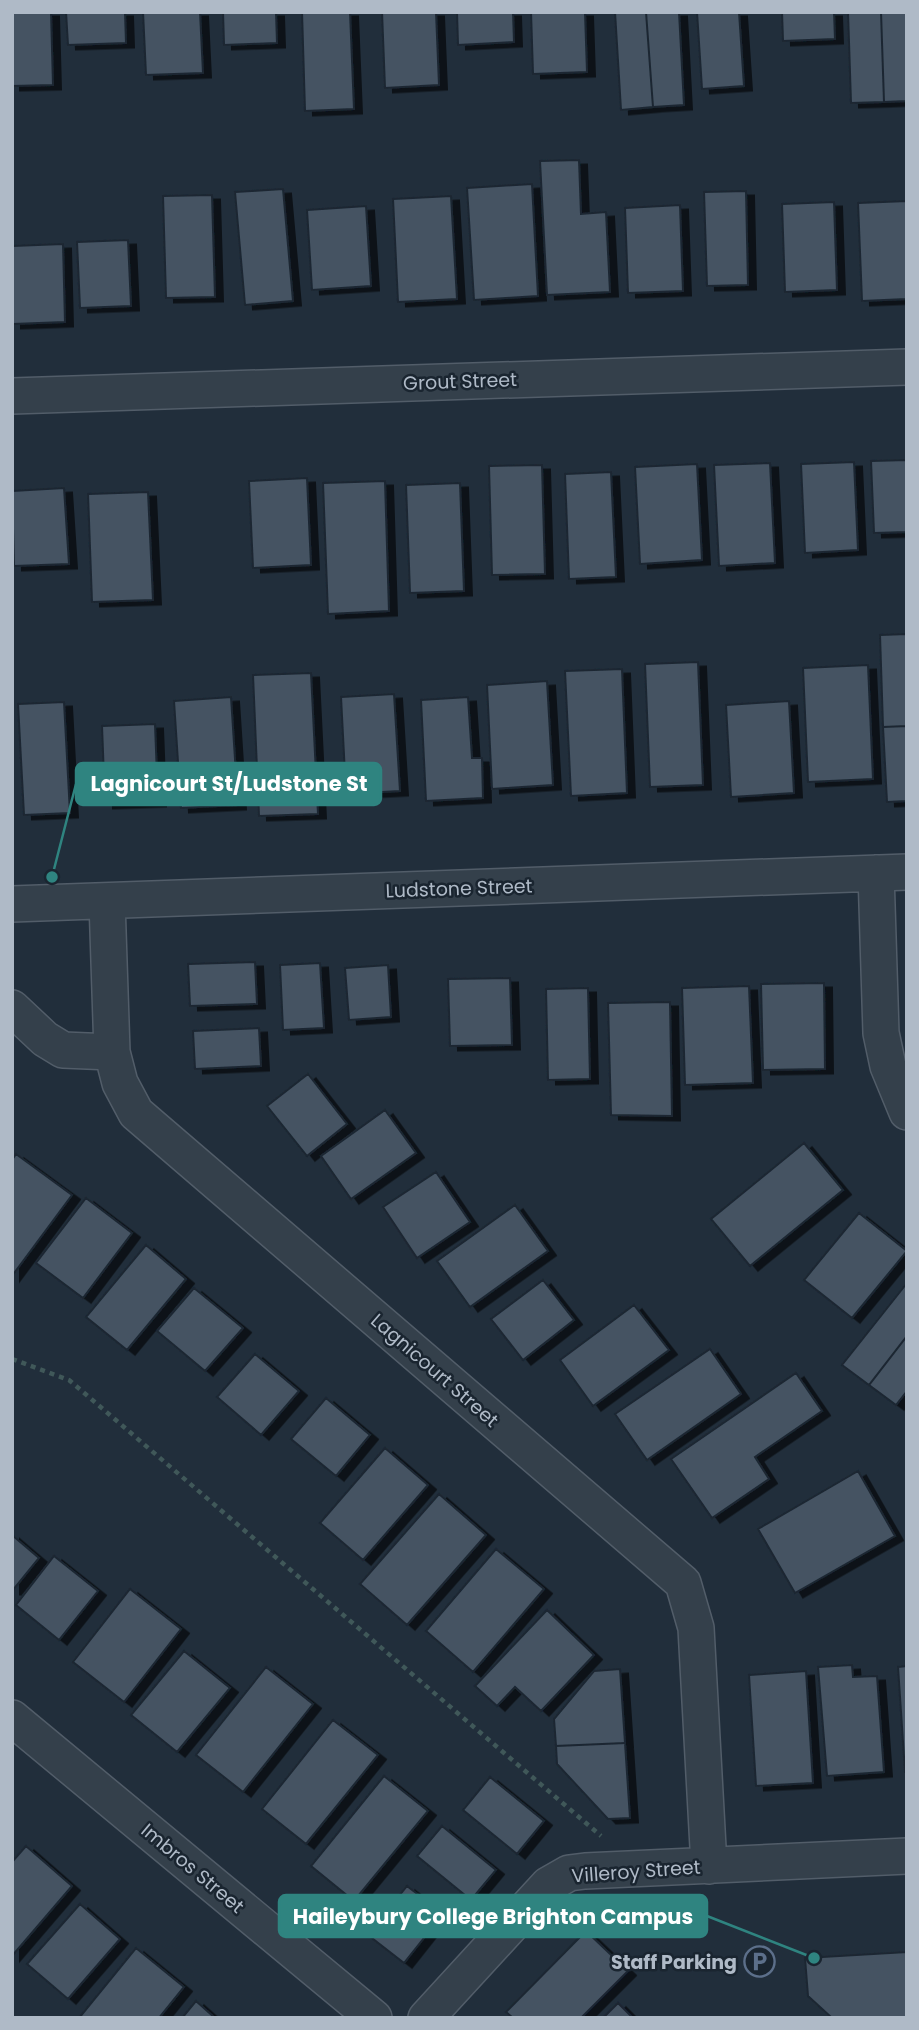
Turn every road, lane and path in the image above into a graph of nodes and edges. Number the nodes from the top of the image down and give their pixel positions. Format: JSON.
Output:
{"nodes":[{"id":1,"x":907,"y":367,"type":"edge"},
{"id":2,"x":12,"y":396,"type":"edge"},
{"id":3,"x":891,"y":872,"type":"edge"},
{"id":4,"x":107,"y":901,"type":"junction"},
{"id":5,"x":12,"y":904,"type":"edge"},
{"id":6,"x":12,"y":1008,"type":"edge"},
{"id":7,"x":112,"y":1052,"type":"junction"},
{"id":8,"x":907,"y":1112,"type":"edge"},
{"id":9,"x":12,"y":1359,"type":"edge"},
{"id":10,"x":12,"y":1718,"type":"edge"},
{"id":11,"x":907,"y":1856,"type":"edge"},
{"id":12,"x":709,"y":1866,"type":"junction"},
{"id":13,"x":639,"y":1868,"type":"junction"},
{"id":14,"x":374,"y":2018,"type":"edge"},
{"id":15,"x":426,"y":2018,"type":"edge"}],
"edges":[{"from":1,"to":2,"type":"street","name":"Grout Street"},
{"from":3,"to":4,"type":"street","name":"Ludstone Street"},
{"from":3,"to":8,"type":"street"},
{"from":4,"to":5,"type":"street","name":"Ludstone Street"},
{"from":4,"to":7,"type":"street","name":"Lagnicourt Street"},
{"from":6,"to":7,"type":"street"},
{"from":7,"to":12,"type":"street","name":"Lagnicourt Street"},
{"from":9,"to":13,"type":"path"},
{"from":10,"to":14,"type":"street","name":"Imbros Street"},
{"from":11,"to":12,"type":"street","name":"Villeroy Street"},
{"from":12,"to":13,"type":"street","name":"Villeroy Street"},
{"from":13,"to":15,"type":"street","name":"Villeroy Street"}]}
